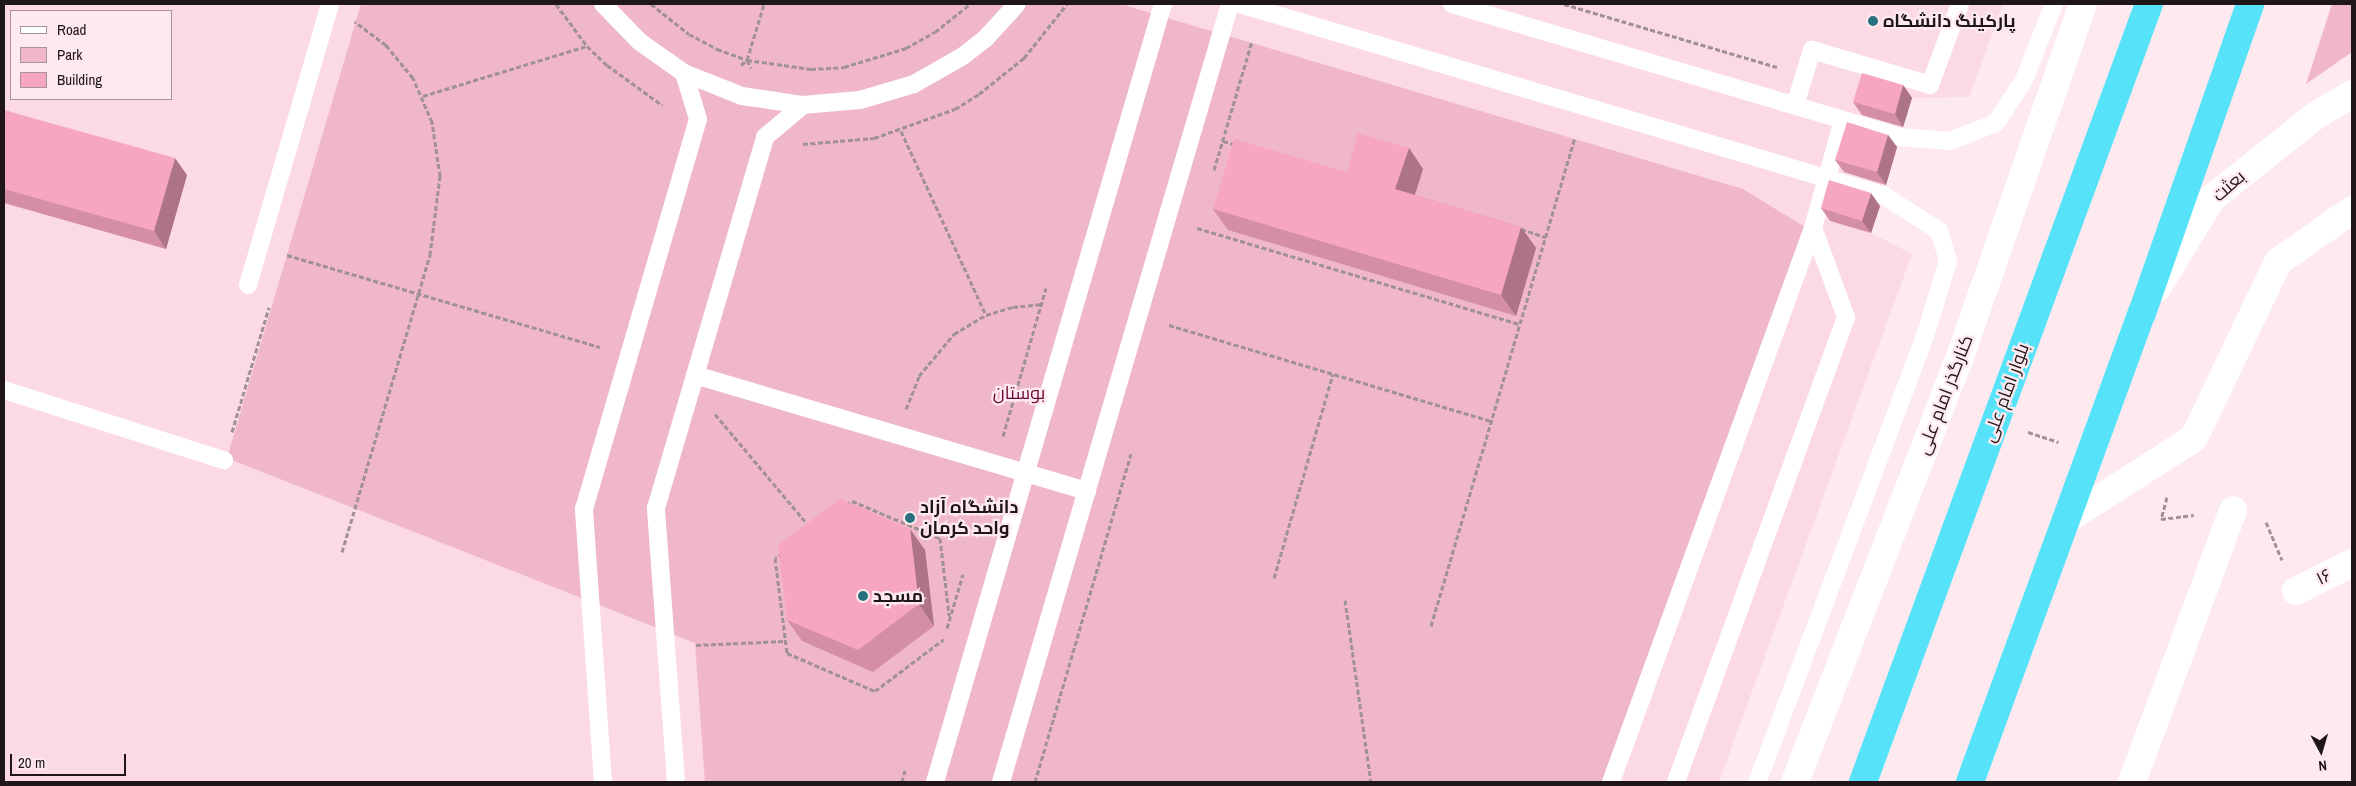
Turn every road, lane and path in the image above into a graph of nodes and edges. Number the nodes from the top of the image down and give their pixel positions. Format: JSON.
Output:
{"nodes":[{"id":1,"x":330,"y":4,"type":"edge"},
{"id":2,"x":603,"y":4,"type":"edge"},
{"id":3,"x":651,"y":4,"type":"edge"},
{"id":4,"x":764,"y":4,"type":"edge"},
{"id":5,"x":970,"y":4,"type":"edge"},
{"id":6,"x":1017,"y":4,"type":"edge"},
{"id":7,"x":1164,"y":4,"type":"edge"},
{"id":8,"x":1230,"y":4,"type":"edge"},
{"id":9,"x":1240,"y":4,"type":"edge"},
{"id":10,"x":1452,"y":4,"type":"edge"},
{"id":11,"x":1960,"y":4,"type":"edge"},
{"id":12,"x":2054,"y":4,"type":"edge"},
{"id":13,"x":2083,"y":4,"type":"edge"},
{"id":14,"x":2149,"y":4,"type":"edge"},
{"id":15,"x":2250,"y":4,"type":"edge"},
{"id":16,"x":353,"y":20,"type":"dead end"},
{"id":17,"x":1252,"y":41,"type":"dead end"},
{"id":18,"x":587,"y":46,"type":"dead end"},
{"id":19,"x":747,"y":60,"type":"junction"},
{"id":20,"x":684,"y":73,"type":"junction"},
{"id":21,"x":2352,"y":94,"type":"edge"},
{"id":22,"x":422,"y":96,"type":"junction"},
{"id":23,"x":804,"y":105,"type":"junction"},
{"id":24,"x":1795,"y":105,"type":"junction"},
{"id":25,"x":1843,"y":120,"type":"junction"},
{"id":26,"x":902,"y":131,"type":"dead end"},
{"id":27,"x":1575,"y":137,"type":"dead end"},
{"id":28,"x":1223,"y":141,"type":"junction"},
{"id":29,"x":1242,"y":146,"type":"edge"},
{"id":30,"x":1213,"y":176,"type":"dead end"},
{"id":31,"x":1826,"y":178,"type":"junction"},
{"id":32,"x":2352,"y":210,"type":"edge"},
{"id":33,"x":1200,"y":219,"type":"dead end"},
{"id":34,"x":1197,"y":228,"type":"junction"},
{"id":35,"x":1518,"y":228,"type":"edge"},
{"id":36,"x":1813,"y":228,"type":"junction"},
{"id":37,"x":1194,"y":237,"type":"dead end"},
{"id":38,"x":1546,"y":237,"type":"junction"},
{"id":39,"x":284,"y":254,"type":"dead end"},
{"id":40,"x":248,"y":285,"type":"dead end"},
{"id":41,"x":418,"y":293,"type":"junction"},
{"id":42,"x":1042,"y":304,"type":"dead end"},
{"id":43,"x":2142,"y":313,"type":"junction"},
{"id":44,"x":986,"y":316,"type":"junction"},
{"id":45,"x":1171,"y":316,"type":"dead end"},
{"id":46,"x":1520,"y":324,"type":"junction"},
{"id":47,"x":1168,"y":325,"type":"junction"},
{"id":48,"x":1166,"y":335,"type":"dead end"},
{"id":49,"x":607,"y":349,"type":"dead end"},
{"id":50,"x":1333,"y":374,"type":"junction"},
{"id":51,"x":695,"y":375,"type":"junction"},
{"id":52,"x":4,"y":390,"type":"edge"},
{"id":53,"x":719,"y":411,"type":"dead end"},
{"id":54,"x":1491,"y":421,"type":"junction"},
{"id":55,"x":902,"y":437,"type":"junction"},
{"id":56,"x":1132,"y":450,"type":"dead end"},
{"id":57,"x":224,"y":460,"type":"dead end"},
{"id":58,"x":1026,"y":473,"type":"junction"},
{"id":59,"x":1087,"y":492,"type":"junction"},
{"id":60,"x":844,"y":506,"type":"edge"},
{"id":61,"x":2233,"y":510,"type":"dead end"},
{"id":62,"x":2066,"y":520,"type":"junction"},
{"id":63,"x":813,"y":530,"type":"edge"},
{"id":64,"x":790,"y":547,"type":"edge"},
{"id":65,"x":342,"y":552,"type":"dead end"},
{"id":66,"x":2352,"y":563,"type":"edge"},
{"id":67,"x":1274,"y":578,"type":"dead end"},
{"id":68,"x":2296,"y":591,"type":"dead end"},
{"id":69,"x":1345,"y":600,"type":"dead end"},
{"id":70,"x":950,"y":618,"type":"dead end"},
{"id":71,"x":1431,"y":626,"type":"dead end"},
{"id":72,"x":691,"y":636,"type":"dead end"},
{"id":73,"x":944,"y":640,"type":"dead end"},
{"id":74,"x":785,"y":641,"type":"junction"},
{"id":75,"x":603,"y":782,"type":"edge"},
{"id":76,"x":676,"y":782,"type":"edge"},
{"id":77,"x":935,"y":782,"type":"edge"},
{"id":78,"x":1001,"y":782,"type":"edge"},
{"id":79,"x":1034,"y":782,"type":"edge"},
{"id":80,"x":1371,"y":782,"type":"edge"},
{"id":81,"x":1611,"y":782,"type":"edge"},
{"id":82,"x":1676,"y":782,"type":"edge"},
{"id":83,"x":1757,"y":782,"type":"edge"},
{"id":84,"x":1795,"y":782,"type":"edge"},
{"id":85,"x":1863,"y":782,"type":"edge"},
{"id":86,"x":1970,"y":782,"type":"edge"},
{"id":87,"x":2132,"y":782,"type":"edge"}],
"edges":[{"from":1,"to":40,"type":"lane"},
{"from":2,"to":20,"type":"lane"},
{"from":3,"to":19,"type":"path"},
{"from":4,"to":19,"type":"path"},
{"from":5,"to":19,"type":"path"},
{"from":6,"to":23,"type":"lane"},
{"from":7,"to":58,"type":"lane"},
{"from":8,"to":59,"type":"lane"},
{"from":9,"to":31,"type":"lane"},
{"from":10,"to":24,"type":"lane"},
{"from":11,"to":24,"type":"lane"},
{"from":12,"to":25,"type":"lane"},
{"from":13,"to":84,"type":"street","name":"کنارگذر امام علی"},
{"from":14,"to":85,"type":"highway","name":"بلوار امام علی"},
{"from":15,"to":43,"type":"highway"},
{"from":16,"to":22,"type":"path"},
{"from":17,"to":28,"type":"path"},
{"from":18,"to":22,"type":"path"},
{"from":20,"to":23,"type":"lane"},
{"from":20,"to":75,"type":"lane"},
{"from":21,"to":43,"type":"street","name":"بعثت"},
{"from":22,"to":41,"type":"path"},
{"from":23,"to":51,"type":"lane"},
{"from":24,"to":25,"type":"lane"},
{"from":25,"to":31,"type":"lane"},
{"from":26,"to":44,"type":"path"},
{"from":27,"to":38,"type":"path"},
{"from":28,"to":29,"type":"path"},
{"from":28,"to":30,"type":"path"},
{"from":31,"to":36,"type":"lane"},
{"from":31,"to":83,"type":"lane"},
{"from":32,"to":62,"type":"street"},
{"from":33,"to":34,"type":"path"},
{"from":34,"to":37,"type":"path"},
{"from":34,"to":46,"type":"path"},
{"from":35,"to":38,"type":"path"},
{"from":36,"to":81,"type":"lane"},
{"from":36,"to":82,"type":"lane"},
{"from":38,"to":46,"type":"path"},
{"from":39,"to":41,"type":"path"},
{"from":41,"to":49,"type":"path"},
{"from":41,"to":65,"type":"path"},
{"from":42,"to":44,"type":"path"},
{"from":43,"to":62,"type":"highway"},
{"from":44,"to":55,"type":"path"},
{"from":45,"to":47,"type":"path"},
{"from":46,"to":54,"type":"path"},
{"from":47,"to":48,"type":"path"},
{"from":47,"to":50,"type":"path"},
{"from":50,"to":54,"type":"path"},
{"from":50,"to":67,"type":"path"},
{"from":51,"to":55,"type":"lane"},
{"from":51,"to":76,"type":"lane"},
{"from":52,"to":57,"type":"lane"},
{"from":53,"to":63,"type":"path"},
{"from":54,"to":71,"type":"path"},
{"from":55,"to":58,"type":"lane"},
{"from":56,"to":79,"type":"path"},
{"from":58,"to":59,"type":"lane"},
{"from":58,"to":77,"type":"lane"},
{"from":59,"to":78,"type":"lane"},
{"from":60,"to":70,"type":"path"},
{"from":61,"to":87,"type":"street"},
{"from":62,"to":86,"type":"highway"},
{"from":64,"to":74,"type":"path"},
{"from":66,"to":68,"type":"street","name":"۱۶"},
{"from":69,"to":80,"type":"path"},
{"from":72,"to":74,"type":"path"},
{"from":73,"to":74,"type":"path"}]}
